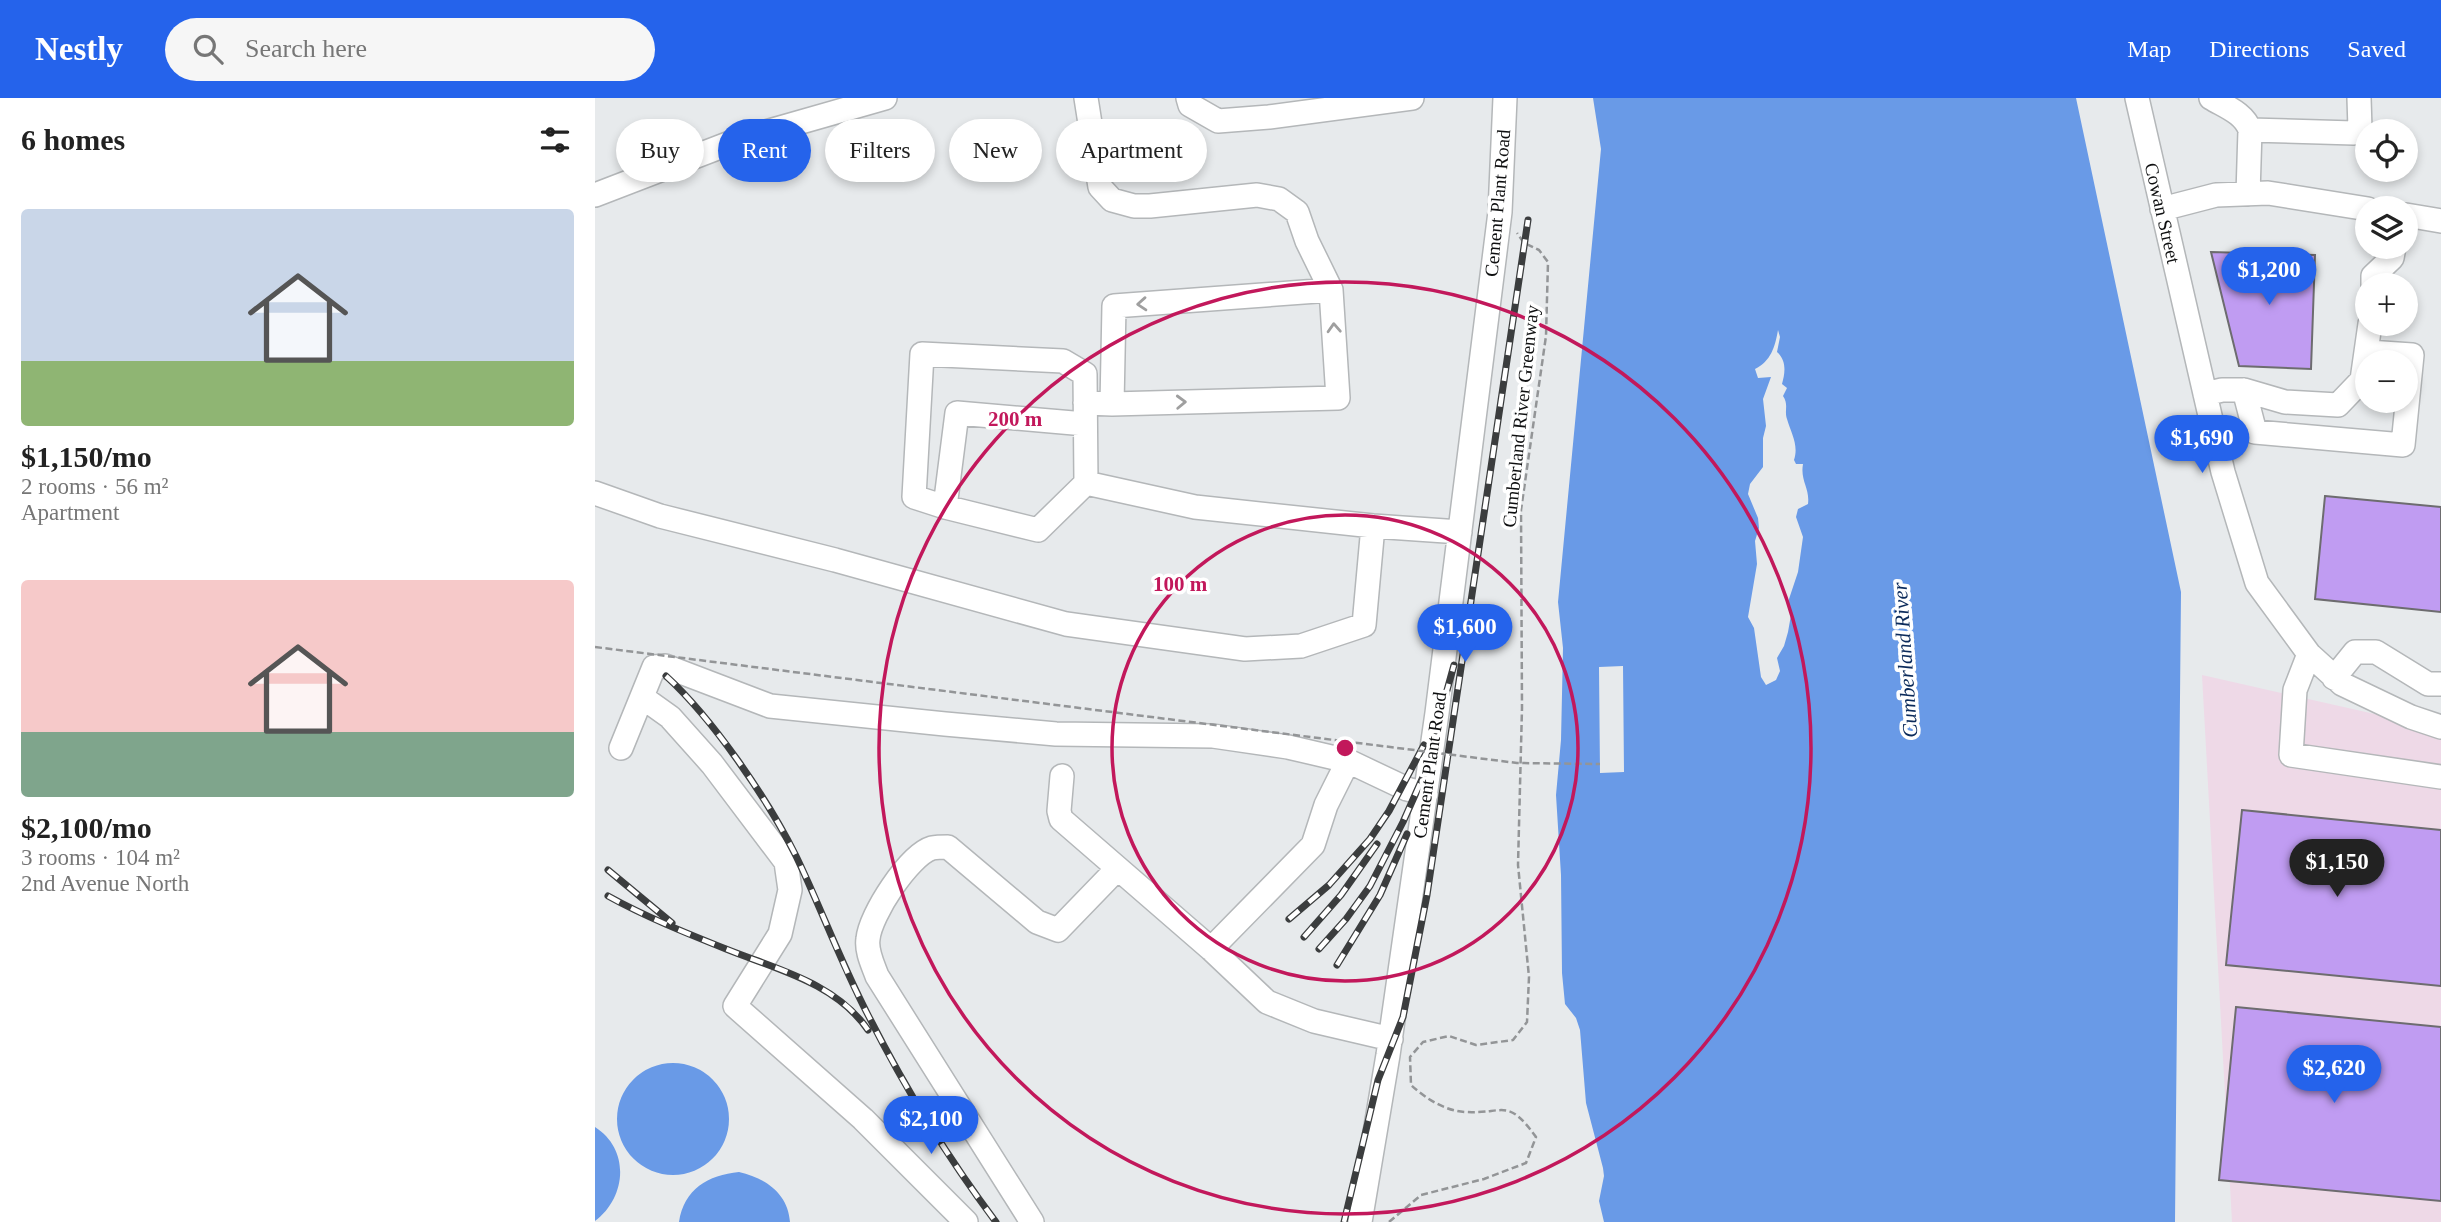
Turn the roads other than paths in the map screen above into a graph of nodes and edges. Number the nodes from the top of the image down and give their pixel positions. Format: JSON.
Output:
{"nodes":[{"id":1,"x":885,"y":98,"type":"edge"},
{"id":2,"x":1086,"y":98,"type":"edge"},
{"id":3,"x":1188,"y":98,"type":"edge"},
{"id":4,"x":1412,"y":98,"type":"edge"},
{"id":5,"x":1504,"y":98,"type":"edge"},
{"id":6,"x":2137,"y":98,"type":"edge"},
{"id":7,"x":2211,"y":98,"type":"edge"},
{"id":8,"x":2359,"y":98,"type":"edge"},
{"id":9,"x":2251,"y":130,"type":"junction"},
{"id":10,"x":2248,"y":194,"type":"junction"},
{"id":11,"x":595,"y":195,"type":"edge"},
{"id":12,"x":2355,"y":207,"type":"edge"},
{"id":13,"x":2162,"y":209,"type":"junction"},
{"id":14,"x":2418,"y":217,"type":"edge"},
{"id":15,"x":2441,"y":221,"type":"edge"},
{"id":16,"x":2391,"y":259,"type":"edge"},
{"id":17,"x":2376,"y":273,"type":"edge"},
{"id":18,"x":1331,"y":290,"type":"junction"},
{"id":19,"x":2355,"y":387,"type":"edge"},
{"id":20,"x":2244,"y":390,"type":"junction"},
{"id":21,"x":2205,"y":394,"type":"junction"},
{"id":22,"x":1112,"y":404,"type":"junction"},
{"id":23,"x":1085,"y":413,"type":"junction"},
{"id":24,"x":2406,"y":413,"type":"edge"},
{"id":25,"x":1086,"y":483,"type":"junction"},
{"id":26,"x":595,"y":493,"type":"edge"},
{"id":27,"x":945,"y":507,"type":"junction"},
{"id":28,"x":1373,"y":526,"type":"junction"},
{"id":29,"x":1459,"y":532,"type":"junction"},
{"id":30,"x":2309,"y":654,"type":"junction"},
{"id":31,"x":2334,"y":678,"type":"junction"},
{"id":32,"x":2435,"y":684,"type":"edge"},
{"id":33,"x":642,"y":697,"type":"junction"},
{"id":34,"x":2411,"y":717,"type":"junction"},
{"id":35,"x":2441,"y":727,"type":"edge"},
{"id":36,"x":621,"y":748,"type":"dead end"},
{"id":37,"x":1348,"y":761,"type":"junction"},
{"id":38,"x":1062,"y":776,"type":"dead end"},
{"id":39,"x":2441,"y":777,"type":"edge"},
{"id":40,"x":1426,"y":794,"type":"junction"},
{"id":41,"x":1117,"y":869,"type":"junction"},
{"id":42,"x":1211,"y":948,"type":"junction"},
{"id":43,"x":1391,"y":1039,"type":"junction"},
{"id":44,"x":966,"y":1222,"type":"edge"},
{"id":45,"x":1032,"y":1222,"type":"edge"},
{"id":46,"x":1360,"y":1222,"type":"edge"}],
"edges":[{"from":1,"to":11,"type":"street"},
{"from":2,"to":18,"type":"street"},
{"from":3,"to":4,"type":"street"},
{"from":5,"to":29,"type":"street","name":"Cement Plant Road"},
{"from":6,"to":13,"type":"street","name":"Cowan Street"},
{"from":7,"to":9,"type":"street"},
{"from":8,"to":9,"type":"street"},
{"from":9,"to":10,"type":"street"},
{"from":10,"to":12,"type":"street"},
{"from":10,"to":13,"type":"street"},
{"from":13,"to":21,"type":"street","name":"Cowan Street"},
{"from":14,"to":15,"type":"street"},
{"from":16,"to":17,"type":"street"},
{"from":18,"to":22,"type":"street","one_way":true},
{"from":22,"to":18,"type":"street","one_way":true},
{"from":19,"to":20,"type":"street"},
{"from":20,"to":21,"type":"street"},
{"from":20,"to":24,"type":"street"},
{"from":21,"to":30,"type":"street","name":"Cowan Street"},
{"from":22,"to":23,"type":"street"},
{"from":23,"to":25,"type":"street"},
{"from":23,"to":27,"type":"street"},
{"from":23,"to":27,"type":"street"},
{"from":25,"to":27,"type":"street"},
{"from":25,"to":28,"type":"street"},
{"from":26,"to":28,"type":"street"},
{"from":28,"to":29,"type":"street"},
{"from":29,"to":40,"type":"street","name":"Cement Plant Road"},
{"from":30,"to":31,"type":"street","name":"Cowan Street"},
{"from":30,"to":39,"type":"street"},
{"from":31,"to":32,"type":"street"},
{"from":31,"to":34,"type":"street","name":"Cowan Street"},
{"from":32,"to":34,"type":"street"},
{"from":33,"to":36,"type":"street"},
{"from":33,"to":37,"type":"street"},
{"from":33,"to":44,"type":"street"},
{"from":34,"to":35,"type":"street","name":"Cowan Street"},
{"from":37,"to":40,"type":"street"},
{"from":37,"to":42,"type":"street"},
{"from":38,"to":41,"type":"street"},
{"from":40,"to":43,"type":"street","name":"Cement Plant Road"},
{"from":41,"to":42,"type":"street"},
{"from":41,"to":45,"type":"street"},
{"from":42,"to":43,"type":"street"},
{"from":43,"to":46,"type":"street","name":"Cement Plant Road"}]}
